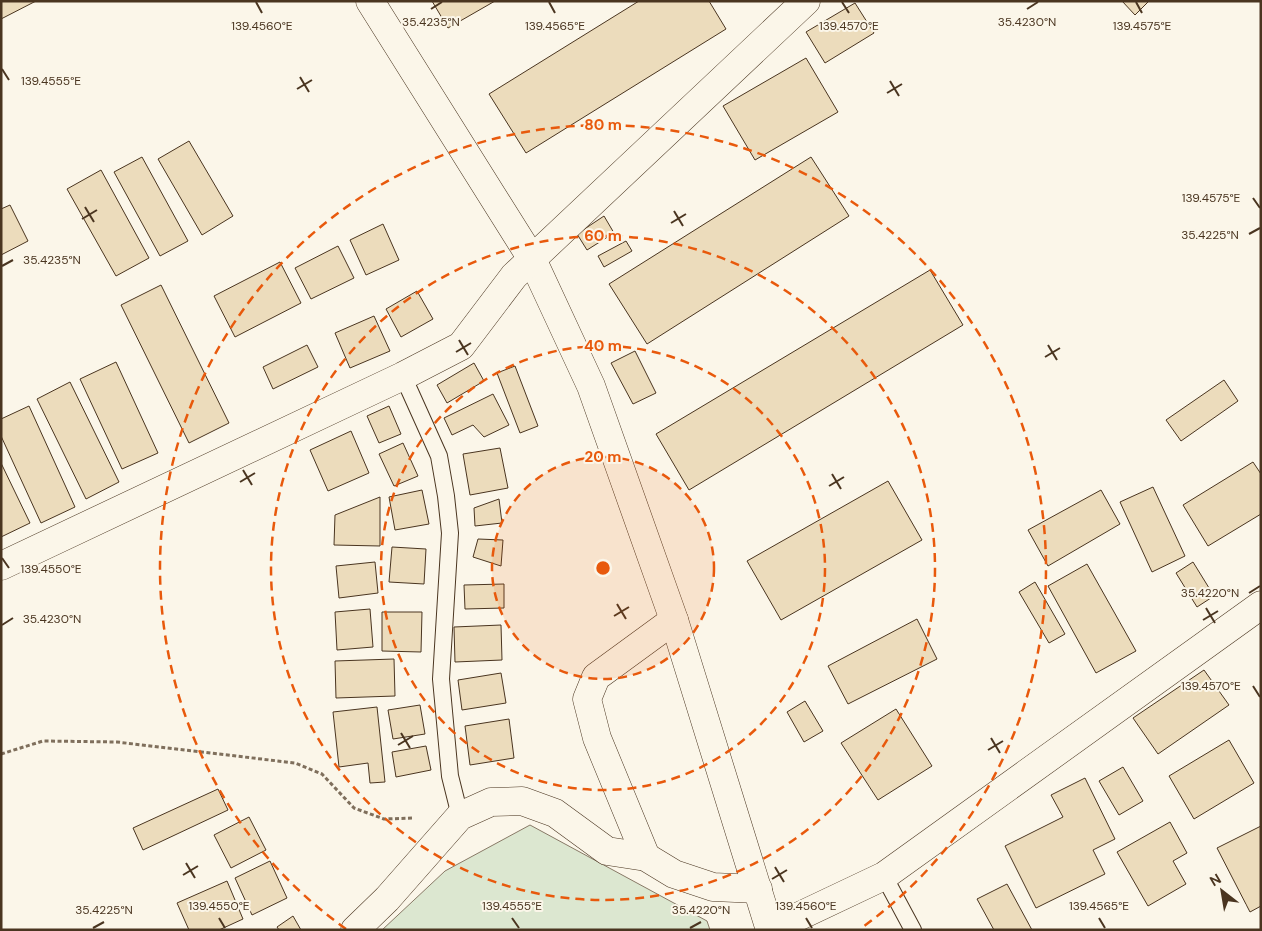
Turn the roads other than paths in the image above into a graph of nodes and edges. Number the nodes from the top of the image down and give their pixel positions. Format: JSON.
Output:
{"nodes":[{"id":1,"x":370,"y":1,"type":"edge"},
{"id":2,"x":806,"y":1,"type":"edge"},
{"id":3,"x":532,"y":259,"type":"junction"},
{"id":4,"x":402,"y":376,"type":"junction"},
{"id":5,"x":1,"y":566,"type":"edge"},
{"id":6,"x":1261,"y":605,"type":"edge"},
{"id":7,"x":674,"y":620,"type":"junction"},
{"id":8,"x":460,"y":816,"type":"junction"},
{"id":9,"x":646,"y":857,"type":"junction"},
{"id":10,"x":884,"y":876,"type":"junction"},
{"id":11,"x":758,"y":889,"type":"junction"},
{"id":12,"x":355,"y":930,"type":"edge"},
{"id":13,"x":770,"y":930,"type":"edge"},
{"id":14,"x":913,"y":930,"type":"edge"}],
"edges":[{"from":1,"to":3,"type":"street"},
{"from":2,"to":3,"type":"street"},
{"from":3,"to":4,"type":"street"},
{"from":3,"to":7,"type":"street"},
{"from":4,"to":5,"type":"street"},
{"from":4,"to":8,"type":"lane"},
{"from":6,"to":10,"type":"street"},
{"from":7,"to":9,"type":"street"},
{"from":7,"to":11,"type":"street"},
{"from":8,"to":9,"type":"street"},
{"from":8,"to":12,"type":"street"},
{"from":9,"to":11,"type":"street"},
{"from":10,"to":13,"type":"street"},
{"from":10,"to":14,"type":"lane"},
{"from":11,"to":13,"type":"street"}]}
